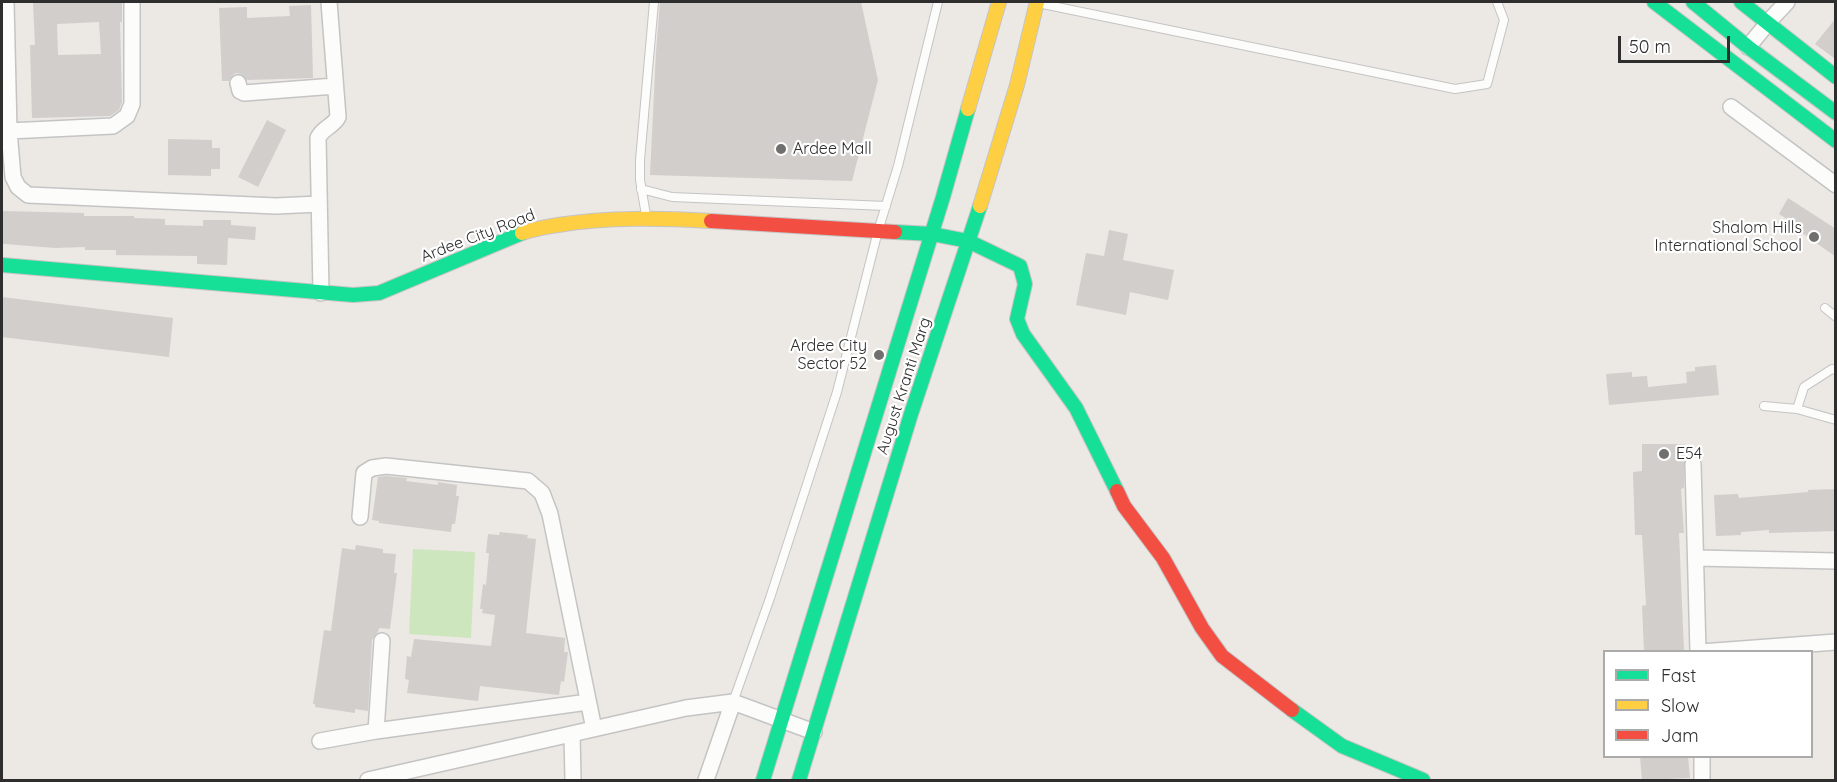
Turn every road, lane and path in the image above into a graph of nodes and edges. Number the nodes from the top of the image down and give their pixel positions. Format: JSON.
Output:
{"nodes":[{"id":1,"x":6,"y":2,"type":"edge"},
{"id":2,"x":132,"y":2,"type":"edge"},
{"id":3,"x":329,"y":2,"type":"edge"},
{"id":4,"x":654,"y":2,"type":"edge"},
{"id":5,"x":938,"y":2,"type":"edge"},
{"id":6,"x":999,"y":2,"type":"edge"},
{"id":7,"x":1037,"y":2,"type":"edge"},
{"id":8,"x":1497,"y":2,"type":"edge"},
{"id":9,"x":1654,"y":2,"type":"edge"},
{"id":10,"x":1693,"y":2,"type":"edge"},
{"id":11,"x":1741,"y":2,"type":"edge"},
{"id":12,"x":1786,"y":2,"type":"edge"},
{"id":13,"x":1770,"y":21,"type":"junction"},
{"id":14,"x":1748,"y":47,"type":"junction"},
{"id":15,"x":1836,"y":77,"type":"edge"},
{"id":16,"x":238,"y":82,"type":"dead end"},
{"id":17,"x":335,"y":86,"type":"junction"},
{"id":18,"x":1731,"y":107,"type":"dead end"},
{"id":19,"x":1836,"y":113,"type":"edge"},
{"id":20,"x":9,"y":131,"type":"junction"},
{"id":21,"x":1836,"y":141,"type":"edge"},
{"id":22,"x":1836,"y":184,"type":"edge"},
{"id":23,"x":641,"y":189,"type":"junction"},
{"id":24,"x":320,"y":204,"type":"junction"},
{"id":25,"x":886,"y":206,"type":"junction"},
{"id":26,"x":647,"y":217,"type":"junction"},
{"id":27,"x":878,"y":231,"type":"junction"},
{"id":28,"x":932,"y":234,"type":"junction"},
{"id":29,"x":968,"y":241,"type":"junction"},
{"id":30,"x":2,"y":265,"type":"edge"},
{"id":31,"x":321,"y":293,"type":"junction"},
{"id":32,"x":1825,"y":308,"type":"dead end"},
{"id":33,"x":1836,"y":317,"type":"edge"},
{"id":34,"x":1836,"y":370,"type":"edge"},
{"id":35,"x":1764,"y":406,"type":"dead end"},
{"id":36,"x":1797,"y":409,"type":"junction"},
{"id":37,"x":1836,"y":420,"type":"edge"},
{"id":38,"x":1693,"y":464,"type":"dead end"},
{"id":39,"x":360,"y":517,"type":"dead end"},
{"id":40,"x":1696,"y":558,"type":"junction"},
{"id":41,"x":1836,"y":561,"type":"edge"},
{"id":42,"x":382,"y":641,"type":"dead end"},
{"id":43,"x":1836,"y":642,"type":"edge"},
{"id":44,"x":1700,"y":650,"type":"edge"},
{"id":45,"x":1715,"y":650,"type":"edge"},
{"id":46,"x":588,"y":702,"type":"junction"},
{"id":47,"x":733,"y":702,"type":"junction"},
{"id":48,"x":782,"y":719,"type":"junction"},
{"id":49,"x":594,"y":729,"type":"junction"},
{"id":50,"x":376,"y":731,"type":"junction"},
{"id":51,"x":814,"y":732,"type":"junction"},
{"id":52,"x":572,"y":734,"type":"junction"},
{"id":53,"x":320,"y":741,"type":"dead end"},
{"id":54,"x":1701,"y":758,"type":"edge"},
{"id":55,"x":368,"y":780,"type":"edge"},
{"id":56,"x":573,"y":780,"type":"edge"},
{"id":57,"x":706,"y":780,"type":"edge"},
{"id":58,"x":763,"y":780,"type":"edge"},
{"id":59,"x":799,"y":780,"type":"edge"},
{"id":60,"x":1424,"y":780,"type":"edge"},
{"id":61,"x":1702,"y":780,"type":"edge"}],
"edges":[{"from":1,"to":20,"type":"street"},
{"from":2,"to":20,"type":"street"},
{"from":3,"to":17,"type":"street"},
{"from":4,"to":23,"type":"lane"},
{"from":5,"to":25,"type":"lane"},
{"from":6,"to":28,"type":"main road","name":"August Kranti Marg"},
{"from":7,"to":8,"type":"lane"},
{"from":7,"to":29,"type":"main road","name":"August Kranti Marg"},
{"from":9,"to":21,"type":"main road"},
{"from":10,"to":14,"type":"main road"},
{"from":11,"to":13,"type":"main road"},
{"from":12,"to":13,"type":"street"},
{"from":13,"to":14,"type":"street"},
{"from":13,"to":15,"type":"main road"},
{"from":14,"to":19,"type":"main road"},
{"from":16,"to":17,"type":"street"},
{"from":17,"to":24,"type":"street"},
{"from":18,"to":22,"type":"street"},
{"from":20,"to":24,"type":"street"},
{"from":23,"to":25,"type":"lane"},
{"from":23,"to":26,"type":"lane"},
{"from":24,"to":31,"type":"street"},
{"from":25,"to":27,"type":"lane"},
{"from":26,"to":27,"type":"main road","name":"Ardee City Road"},
{"from":26,"to":31,"type":"main road","name":"Ardee City Road"},
{"from":27,"to":28,"type":"main road","name":"Ardee City Road"},
{"from":27,"to":47,"type":"lane"},
{"from":28,"to":29,"type":"main road","name":"Ardee City Road"},
{"from":28,"to":48,"type":"main road","name":"August Kranti Marg"},
{"from":29,"to":51,"type":"main road","name":"August Kranti Marg"},
{"from":29,"to":60,"type":"main road","name":"Ardee City Road"},
{"from":30,"to":31,"type":"main road","name":"Ardee City Road"},
{"from":32,"to":33,"type":"lane"},
{"from":34,"to":36,"type":"lane"},
{"from":35,"to":36,"type":"lane"},
{"from":36,"to":37,"type":"lane"},
{"from":38,"to":40,"type":"street"},
{"from":39,"to":46,"type":"street"},
{"from":40,"to":41,"type":"street"},
{"from":40,"to":44,"type":"street"},
{"from":42,"to":50,"type":"street"},
{"from":43,"to":45,"type":"street"},
{"from":46,"to":49,"type":"street"},
{"from":46,"to":50,"type":"street"},
{"from":47,"to":48,"type":"street"},
{"from":47,"to":49,"type":"street"},
{"from":47,"to":57,"type":"street"},
{"from":48,"to":51,"type":"street"},
{"from":48,"to":58,"type":"main road","name":"August Kranti Marg"},
{"from":49,"to":52,"type":"street"},
{"from":50,"to":53,"type":"street"},
{"from":51,"to":59,"type":"main road","name":"August Kranti Marg"},
{"from":52,"to":55,"type":"street"},
{"from":52,"to":56,"type":"street"},
{"from":54,"to":61,"type":"street"}]}
